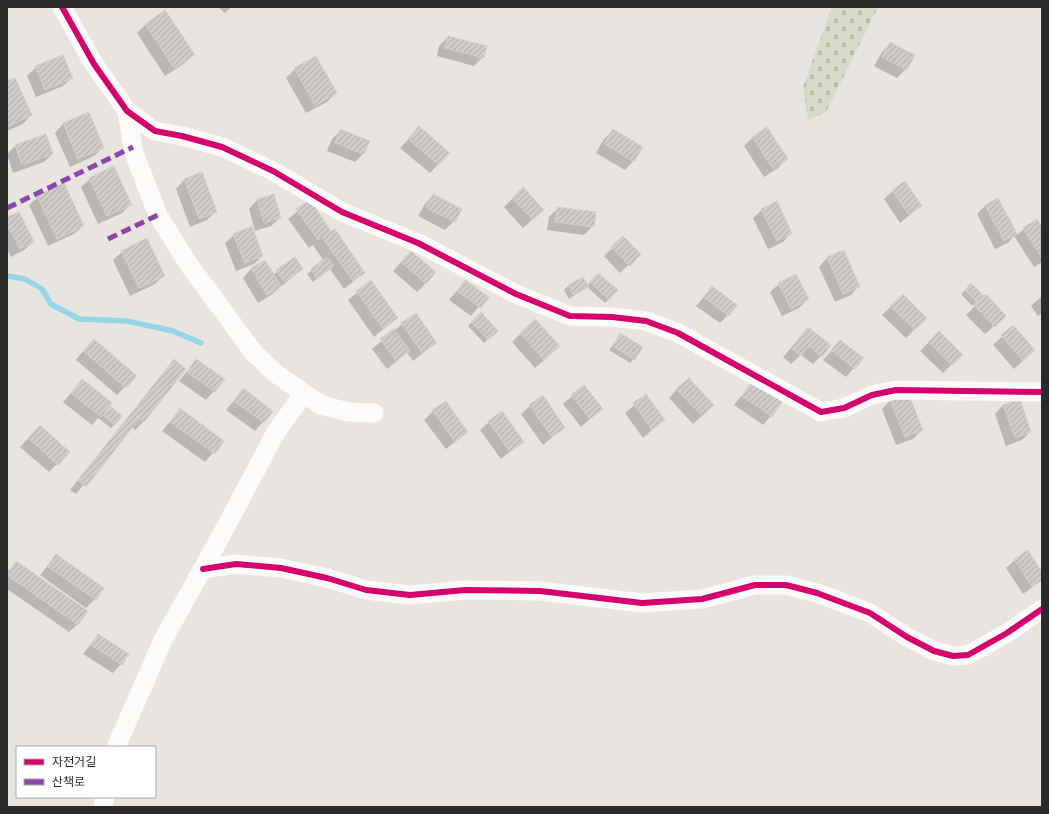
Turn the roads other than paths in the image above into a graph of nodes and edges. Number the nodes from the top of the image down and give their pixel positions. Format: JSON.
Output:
{"nodes":[{"id":1,"x":62,"y":7,"type":"edge"},
{"id":2,"x":127,"y":111,"type":"junction"},
{"id":3,"x":304,"y":392,"type":"junction"},
{"id":4,"x":1042,"y":392,"type":"edge"},
{"id":5,"x":374,"y":413,"type":"dead end"},
{"id":6,"x":203,"y":569,"type":"junction"},
{"id":7,"x":1042,"y":609,"type":"edge"},
{"id":8,"x":116,"y":746,"type":"edge"}],
"edges":[{"from":1,"to":2,"type":"street"},
{"from":2,"to":3,"type":"street"},
{"from":2,"to":4,"type":"street"},
{"from":3,"to":5,"type":"street"},
{"from":3,"to":6,"type":"street"},
{"from":6,"to":7,"type":"street"},
{"from":6,"to":8,"type":"street"}]}
